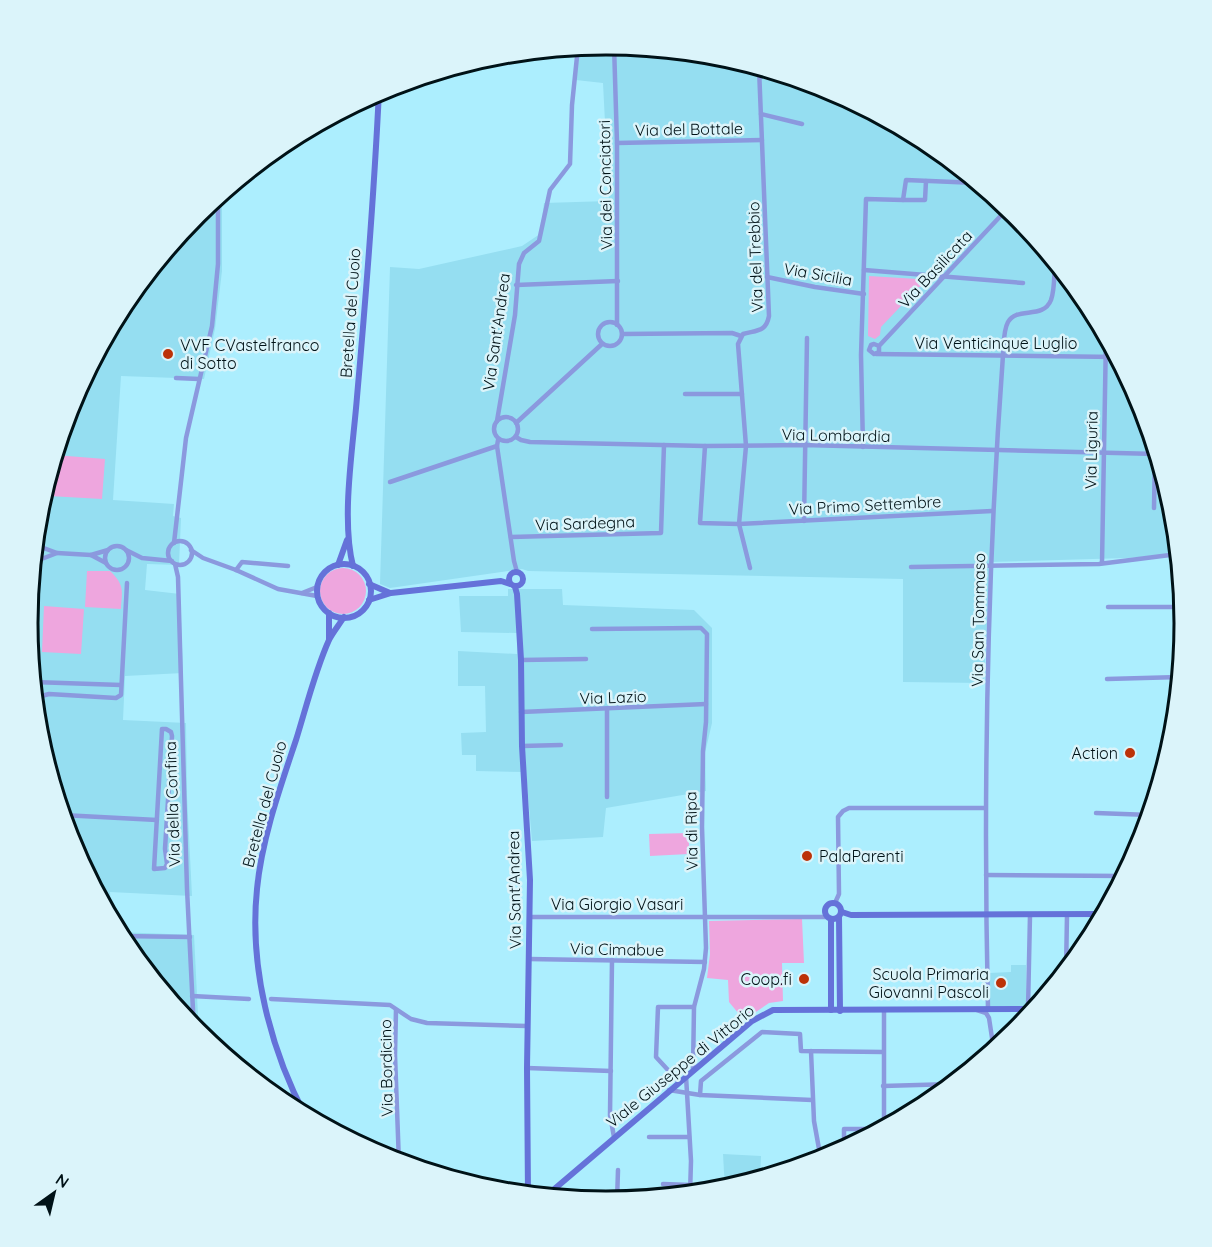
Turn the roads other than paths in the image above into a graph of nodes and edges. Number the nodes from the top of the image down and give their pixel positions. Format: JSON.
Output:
{"nodes":[{"id":1,"x":614,"y":55,"type":"edge"},
{"id":2,"x":577,"y":56,"type":"edge"},
{"id":3,"x":759,"y":76,"type":"edge"},
{"id":4,"x":378,"y":103,"type":"edge"},
{"id":5,"x":761,"y":114,"type":"junction"},
{"id":6,"x":802,"y":124,"type":"dead end"},
{"id":7,"x":762,"y":140,"type":"junction"},
{"id":8,"x":616,"y":143,"type":"junction"},
{"id":9,"x":926,"y":181,"type":"junction"},
{"id":10,"x":965,"y":183,"type":"edge"},
{"id":11,"x":903,"y":200,"type":"junction"},
{"id":12,"x":218,"y":209,"type":"edge"},
{"id":13,"x":1001,"y":215,"type":"edge"},
{"id":14,"x":864,"y":270,"type":"junction"},
{"id":15,"x":1054,"y":273,"type":"edge"},
{"id":16,"x":945,"y":276,"type":"junction"},
{"id":17,"x":767,"y":277,"type":"junction"},
{"id":18,"x":618,"y":281,"type":"junction"},
{"id":19,"x":1023,"y":283,"type":"dead end"},
{"id":20,"x":516,"y":285,"type":"junction"},
{"id":21,"x":864,"y":294,"type":"junction"},
{"id":22,"x":617,"y":325,"type":"junction"},
{"id":23,"x":622,"y":334,"type":"junction"},
{"id":24,"x":741,"y":336,"type":"junction"},
{"id":25,"x":807,"y":338,"type":"dead end"},
{"id":26,"x":602,"y":344,"type":"junction"},
{"id":27,"x":861,"y":344,"type":"junction"},
{"id":28,"x":873,"y":344,"type":"junction"},
{"id":29,"x":879,"y":346,"type":"junction"},
{"id":30,"x":874,"y":354,"type":"junction"},
{"id":31,"x":861,"y":355,"type":"junction"},
{"id":32,"x":1003,"y":355,"type":"junction"},
{"id":33,"x":1106,"y":356,"type":"joint"},
{"id":34,"x":176,"y":378,"type":"dead end"},
{"id":35,"x":199,"y":379,"type":"junction"},
{"id":36,"x":685,"y":394,"type":"dead end"},
{"id":37,"x":742,"y":394,"type":"junction"},
{"id":38,"x":497,"y":421,"type":"junction"},
{"id":39,"x":516,"y":423,"type":"junction"},
{"id":40,"x":516,"y":436,"type":"junction"},
{"id":41,"x":498,"y":440,"type":"junction"},
{"id":42,"x":664,"y":445,"type":"junction"},
{"id":43,"x":804,"y":445,"type":"junction"},
{"id":44,"x":497,"y":446,"type":"junction"},
{"id":45,"x":705,"y":446,"type":"junction"},
{"id":46,"x":746,"y":446,"type":"junction"},
{"id":47,"x":863,"y":447,"type":"junction"},
{"id":48,"x":996,"y":452,"type":"junction"},
{"id":49,"x":1103,"y":454,"type":"junction"},
{"id":50,"x":1148,"y":454,"type":"edge"},
{"id":51,"x":1155,"y":477,"type":"edge"},
{"id":52,"x":390,"y":482,"type":"dead end"},
{"id":53,"x":1154,"y":508,"type":"dead end"},
{"id":54,"x":992,"y":511,"type":"junction"},
{"id":55,"x":804,"y":521,"type":"junction"},
{"id":56,"x":739,"y":524,"type":"junction"},
{"id":57,"x":177,"y":532,"type":"junction"},
{"id":58,"x":348,"y":536,"type":"junction"},
{"id":59,"x":511,"y":537,"type":"junction"},
{"id":60,"x":184,"y":542,"type":"junction"},
{"id":61,"x":174,"y":543,"type":"junction"},
{"id":62,"x":42,"y":547,"type":"edge"},
{"id":63,"x":108,"y":550,"type":"junction"},
{"id":64,"x":126,"y":550,"type":"junction"},
{"id":65,"x":169,"y":550,"type":"junction"},
{"id":66,"x":191,"y":550,"type":"junction"},
{"id":67,"x":57,"y":553,"type":"junction"},
{"id":68,"x":91,"y":555,"type":"junction"},
{"id":69,"x":1170,"y":555,"type":"edge"},
{"id":70,"x":142,"y":558,"type":"junction"},
{"id":71,"x":191,"y":558,"type":"junction"},
{"id":72,"x":203,"y":558,"type":"junction"},
{"id":73,"x":159,"y":559,"type":"junction"},
{"id":74,"x":41,"y":560,"type":"edge"},
{"id":75,"x":174,"y":562,"type":"junction"},
{"id":76,"x":106,"y":563,"type":"junction"},
{"id":77,"x":128,"y":564,"type":"junction"},
{"id":78,"x":183,"y":564,"type":"junction"},
{"id":79,"x":1102,"y":564,"type":"junction"},
{"id":80,"x":338,"y":565,"type":"junction"},
{"id":81,"x":990,"y":565,"type":"junction"},
{"id":82,"x":288,"y":566,"type":"dead end"},
{"id":83,"x":353,"y":566,"type":"junction"},
{"id":84,"x":911,"y":567,"type":"dead end"},
{"id":85,"x":750,"y":568,"type":"dead end"},
{"id":86,"x":236,"y":570,"type":"junction"},
{"id":87,"x":513,"y":573,"type":"junction"},
{"id":88,"x":178,"y":577,"type":"junction"},
{"id":89,"x":501,"y":581,"type":"junction"},
{"id":90,"x":127,"y":583,"type":"dead end"},
{"id":91,"x":369,"y":584,"type":"junction"},
{"id":92,"x":515,"y":586,"type":"junction"},
{"id":93,"x":317,"y":587,"type":"junction"},
{"id":94,"x":302,"y":593,"type":"junction"},
{"id":95,"x":391,"y":593,"type":"junction"},
{"id":96,"x":317,"y":596,"type":"junction"},
{"id":97,"x":369,"y":600,"type":"junction"},
{"id":98,"x":1108,"y":607,"type":"dead end"},
{"id":99,"x":1174,"y":607,"type":"edge"},
{"id":100,"x":329,"y":613,"type":"junction"},
{"id":101,"x":344,"y":617,"type":"junction"},
{"id":102,"x":592,"y":628,"type":"dead end"},
{"id":103,"x":329,"y":639,"type":"junction"},
{"id":104,"x":586,"y":659,"type":"dead end"},
{"id":105,"x":521,"y":660,"type":"junction"},
{"id":106,"x":1172,"y":677,"type":"edge"},
{"id":107,"x":1107,"y":679,"type":"dead end"},
{"id":108,"x":41,"y":683,"type":"edge"},
{"id":109,"x":121,"y":685,"type":"junction"},
{"id":110,"x":42,"y":695,"type":"edge"},
{"id":111,"x":706,"y":704,"type":"junction"},
{"id":112,"x":607,"y":710,"type":"junction"},
{"id":113,"x":521,"y":712,"type":"junction"},
{"id":114,"x":561,"y":745,"type":"dead end"},
{"id":115,"x":522,"y":746,"type":"junction"},
{"id":116,"x":607,"y":797,"type":"dead end"},
{"id":117,"x":984,"y":808,"type":"junction"},
{"id":118,"x":1096,"y":813,"type":"dead end"},
{"id":119,"x":1141,"y":815,"type":"edge"},
{"id":120,"x":72,"y":816,"type":"edge"},
{"id":121,"x":157,"y":820,"type":"junction"},
{"id":122,"x":986,"y":875,"type":"junction"},
{"id":123,"x":1115,"y":876,"type":"edge"},
{"id":124,"x":835,"y":903,"type":"junction"},
{"id":125,"x":986,"y":914,"type":"junction"},
{"id":126,"x":1094,"y":914,"type":"edge"},
{"id":127,"x":840,"y":915,"type":"junction"},
{"id":128,"x":1030,"y":915,"type":"junction"},
{"id":129,"x":1067,"y":915,"type":"junction"},
{"id":130,"x":530,"y":916,"type":"junction"},
{"id":131,"x":705,"y":916,"type":"junction"},
{"id":132,"x":828,"y":916,"type":"junction"},
{"id":133,"x":131,"y":936,"type":"edge"},
{"id":134,"x":190,"y":938,"type":"junction"},
{"id":135,"x":1066,"y":957,"type":"edge"},
{"id":136,"x":528,"y":959,"type":"junction"},
{"id":137,"x":612,"y":960,"type":"junction"},
{"id":138,"x":705,"y":962,"type":"junction"},
{"id":139,"x":192,"y":996,"type":"junction"},
{"id":140,"x":249,"y":999,"type":"dead end"},
{"id":141,"x":271,"y":999,"type":"dead end"},
{"id":142,"x":1032,"y":999,"type":"edge"},
{"id":143,"x":694,"y":1006,"type":"junction"},
{"id":144,"x":988,"y":1009,"type":"junction"},
{"id":145,"x":1001,"y":1009,"type":"junction"},
{"id":146,"x":1023,"y":1009,"type":"edge"},
{"id":147,"x":396,"y":1010,"type":"junction"},
{"id":148,"x":831,"y":1010,"type":"junction"},
{"id":149,"x":885,"y":1010,"type":"junction"},
{"id":150,"x":975,"y":1010,"type":"junction"},
{"id":151,"x":840,"y":1011,"type":"junction"},
{"id":152,"x":193,"y":1013,"type":"edge"},
{"id":153,"x":988,"y":1018,"type":"junction"},
{"id":154,"x":527,"y":1026,"type":"junction"},
{"id":155,"x":992,"y":1040,"type":"edge"},
{"id":156,"x":811,"y":1051,"type":"junction"},
{"id":157,"x":883,"y":1052,"type":"junction"},
{"id":158,"x":527,"y":1068,"type":"junction"},
{"id":159,"x":693,"y":1070,"type":"junction"},
{"id":160,"x":611,"y":1071,"type":"junction"},
{"id":161,"x":686,"y":1076,"type":"junction"},
{"id":162,"x":679,"y":1082,"type":"junction"},
{"id":163,"x":939,"y":1084,"type":"edge"},
{"id":164,"x":883,"y":1086,"type":"junction"},
{"id":165,"x":669,"y":1090,"type":"junction"},
{"id":166,"x":686,"y":1094,"type":"junction"},
{"id":167,"x":700,"y":1095,"type":"junction"},
{"id":168,"x":812,"y":1100,"type":"junction"},
{"id":169,"x":299,"y":1102,"type":"edge"},
{"id":170,"x":883,"y":1120,"type":"edge"},
{"id":171,"x":865,"y":1129,"type":"edge"},
{"id":172,"x":614,"y":1137,"type":"junction"},
{"id":173,"x":649,"y":1137,"type":"dead end"},
{"id":174,"x":689,"y":1137,"type":"junction"},
{"id":175,"x":844,"y":1139,"type":"edge"},
{"id":176,"x":820,"y":1151,"type":"edge"},
{"id":177,"x":399,"y":1153,"type":"edge"},
{"id":178,"x":618,"y":1170,"type":"dead end"},
{"id":179,"x":663,"y":1184,"type":"dead end"},
{"id":180,"x":528,"y":1185,"type":"edge"},
{"id":181,"x":690,"y":1185,"type":"joint"},
{"id":182,"x":555,"y":1189,"type":"edge"},
{"id":183,"x":617,"y":1192,"type":"edge"}],
"edges":[{"from":1,"to":8,"type":"street","name":"Via dei Conciatori"},
{"from":2,"to":20,"type":"street","name":"Via Sant'Andrea"},
{"from":3,"to":5,"type":"street","name":"Via del Trebbio"},
{"from":4,"to":58,"type":"main road","name":"Bretella del Cuoio"},
{"from":5,"to":6,"type":"street"},
{"from":5,"to":7,"type":"street","name":"Via del Trebbio"},
{"from":7,"to":8,"type":"street","name":"Via del Bottale"},
{"from":7,"to":17,"type":"street","name":"Via del Trebbio"},
{"from":8,"to":18,"type":"street","name":"Via dei Conciatori"},
{"from":9,"to":10,"type":"street"},
{"from":9,"to":11,"type":"street"},
{"from":9,"to":11,"type":"street"},
{"from":11,"to":14,"type":"street"},
{"from":12,"to":35,"type":"street"},
{"from":13,"to":16,"type":"street","name":"Via Basilicata"},
{"from":14,"to":16,"type":"street"},
{"from":14,"to":21,"type":"street"},
{"from":15,"to":32,"type":"street","name":"Via San Tommaso"},
{"from":16,"to":19,"type":"street"},
{"from":16,"to":29,"type":"street","name":"Via Basilicata"},
{"from":17,"to":21,"type":"street","name":"Via Sicilia"},
{"from":17,"to":24,"type":"street","name":"Via del Trebbio"},
{"from":18,"to":20,"type":"street"},
{"from":18,"to":22,"type":"street","name":"Via dei Conciatori"},
{"from":20,"to":38,"type":"street","name":"Via Sant'Andrea"},
{"from":21,"to":27,"type":"street"},
{"from":22,"to":23,"type":"street"},
{"from":22,"to":26,"type":"street"},
{"from":23,"to":24,"type":"street"},
{"from":23,"to":26,"type":"street"},
{"from":24,"to":37,"type":"street","name":"Via del Trebbio"},
{"from":25,"to":43,"type":"street"},
{"from":26,"to":39,"type":"street"},
{"from":27,"to":28,"type":"street"},
{"from":27,"to":31,"type":"street"},
{"from":28,"to":29,"type":"street"},
{"from":28,"to":30,"type":"street"},
{"from":29,"to":30,"type":"street"},
{"from":30,"to":31,"type":"street","name":"Via Venticinque Luglio"},
{"from":30,"to":32,"type":"street","name":"Via Venticinque Luglio"},
{"from":31,"to":47,"type":"street"},
{"from":32,"to":33,"type":"street","name":"Via Venticinque Luglio"},
{"from":32,"to":48,"type":"street","name":"Via San Tommaso"},
{"from":33,"to":49,"type":"street","name":"Via Liguria"},
{"from":34,"to":35,"type":"street"},
{"from":35,"to":57,"type":"street"},
{"from":36,"to":37,"type":"street"},
{"from":37,"to":46,"type":"street","name":"Via del Trebbio"},
{"from":38,"to":39,"type":"street"},
{"from":38,"to":41,"type":"street","name":"Via Sant'Andrea"},
{"from":39,"to":40,"type":"street"},
{"from":40,"to":41,"type":"street"},
{"from":40,"to":42,"type":"street","name":"Via Lombardia"},
{"from":41,"to":44,"type":"street","name":"Via Sant'Andrea"},
{"from":42,"to":45,"type":"street","name":"Via Lombardia"},
{"from":42,"to":59,"type":"street","name":"Via Sardegna"},
{"from":43,"to":46,"type":"street","name":"Via Lombardia"},
{"from":43,"to":47,"type":"street","name":"Via Lombardia"},
{"from":43,"to":55,"type":"street"},
{"from":44,"to":52,"type":"street"},
{"from":44,"to":59,"type":"street","name":"Via Sant'Andrea"},
{"from":45,"to":46,"type":"street","name":"Via Lombardia"},
{"from":45,"to":56,"type":"street","name":"Via Primo Settembre"},
{"from":46,"to":56,"type":"street","name":"Via del Trebbio"},
{"from":47,"to":48,"type":"street","name":"Via Lombardia"},
{"from":48,"to":49,"type":"street","name":"Via Lombardia"},
{"from":48,"to":54,"type":"street","name":"Via San Tommaso"},
{"from":49,"to":50,"type":"street","name":"Via Lombardia"},
{"from":49,"to":79,"type":"street","name":"Via Liguria"},
{"from":51,"to":53,"type":"street"},
{"from":54,"to":55,"type":"street","name":"Via Primo Settembre"},
{"from":54,"to":81,"type":"street","name":"Via San Tommaso"},
{"from":55,"to":56,"type":"street","name":"Via Primo Settembre"},
{"from":56,"to":85,"type":"street","name":"Via del Trebbio"},
{"from":57,"to":60,"type":"street"},
{"from":57,"to":61,"type":"street"},
{"from":58,"to":80,"type":"main road","name":"Bretella del Cuoio"},
{"from":58,"to":83,"type":"main road","name":"Bretella del Cuoio"},
{"from":59,"to":87,"type":"street","name":"Via Sant'Andrea"},
{"from":60,"to":61,"type":"street"},
{"from":60,"to":66,"type":"street"},
{"from":61,"to":65,"type":"street"},
{"from":62,"to":67,"type":"street"},
{"from":63,"to":64,"type":"street"},
{"from":63,"to":68,"type":"street"},
{"from":63,"to":76,"type":"street"},
{"from":64,"to":70,"type":"street"},
{"from":64,"to":77,"type":"street"},
{"from":65,"to":73,"type":"street"},
{"from":65,"to":75,"type":"street","name":"Via della Confina"},
{"from":66,"to":71,"type":"street"},
{"from":66,"to":72,"type":"street"},
{"from":67,"to":68,"type":"street"},
{"from":67,"to":74,"type":"street"},
{"from":68,"to":76,"type":"street"},
{"from":69,"to":79,"type":"street"},
{"from":70,"to":73,"type":"street"},
{"from":70,"to":77,"type":"street"},
{"from":71,"to":72,"type":"street"},
{"from":71,"to":78,"type":"street"},
{"from":72,"to":86,"type":"street"},
{"from":73,"to":75,"type":"street"},
{"from":75,"to":78,"type":"street"},
{"from":75,"to":88,"type":"street","name":"Via della Confina"},
{"from":76,"to":77,"type":"street"},
{"from":78,"to":88,"type":"street","name":"Via della Confina"},
{"from":79,"to":81,"type":"street"},
{"from":80,"to":83,"type":"main road"},
{"from":80,"to":93,"type":"main road","name":"Bretella del Cuoio"},
{"from":81,"to":84,"type":"street"},
{"from":81,"to":117,"type":"street","name":"Via San Tommaso"},
{"from":82,"to":86,"type":"street"},
{"from":83,"to":91,"type":"main road"},
{"from":86,"to":94,"type":"street"},
{"from":87,"to":89,"type":"main road"},
{"from":87,"to":92,"type":"main road"},
{"from":87,"to":92,"type":"main road"},
{"from":88,"to":134,"type":"street","name":"Via della Confina"},
{"from":89,"to":92,"type":"main road"},
{"from":89,"to":95,"type":"main road","name":"Bretella del Cuoio"},
{"from":90,"to":109,"type":"street"},
{"from":91,"to":95,"type":"main road"},
{"from":91,"to":97,"type":"main road"},
{"from":92,"to":105,"type":"main road","name":"Via Sant'Andrea"},
{"from":93,"to":94,"type":"street"},
{"from":93,"to":96,"type":"main road"},
{"from":94,"to":96,"type":"street"},
{"from":95,"to":97,"type":"main road","name":"Bretella del Cuoio"},
{"from":96,"to":100,"type":"main road"},
{"from":97,"to":101,"type":"main road","name":"Bretella del Cuoio"},
{"from":98,"to":99,"type":"street"},
{"from":100,"to":101,"type":"main road"},
{"from":100,"to":103,"type":"main road","name":"Bretella del Cuoio"},
{"from":101,"to":103,"type":"main road","name":"Bretella del Cuoio"},
{"from":102,"to":111,"type":"street","name":"Via di Ripa"},
{"from":103,"to":169,"type":"main road","name":"Bretella del Cuoio"},
{"from":104,"to":105,"type":"street"},
{"from":105,"to":113,"type":"main road","name":"Via Sant'Andrea"},
{"from":106,"to":107,"type":"street"},
{"from":108,"to":109,"type":"street"},
{"from":109,"to":110,"type":"street"},
{"from":111,"to":112,"type":"street","name":"Via Lazio"},
{"from":111,"to":131,"type":"street","name":"Via di Ripa"},
{"from":112,"to":113,"type":"street","name":"Via Lazio"},
{"from":112,"to":116,"type":"street"},
{"from":113,"to":115,"type":"main road","name":"Via Sant'Andrea"},
{"from":114,"to":115,"type":"street"},
{"from":115,"to":130,"type":"main road","name":"Via Sant'Andrea"},
{"from":117,"to":122,"type":"street","name":"Via San Tommaso"},
{"from":117,"to":124,"type":"street"},
{"from":118,"to":119,"type":"street"},
{"from":120,"to":121,"type":"street"},
{"from":121,"to":121,"type":"street"},
{"from":122,"to":123,"type":"street"},
{"from":122,"to":125,"type":"street","name":"Via San Tommaso"},
{"from":124,"to":127,"type":"main road"},
{"from":124,"to":132,"type":"main road"},
{"from":125,"to":127,"type":"main road"},
{"from":125,"to":128,"type":"main road"},
{"from":125,"to":144,"type":"street","name":"Via San Tommaso"},
{"from":126,"to":129,"type":"main road"},
{"from":127,"to":132,"type":"main road"},
{"from":127,"to":151,"type":"main road"},
{"from":128,"to":129,"type":"main road"},
{"from":128,"to":142,"type":"street"},
{"from":129,"to":135,"type":"street"},
{"from":130,"to":131,"type":"street","name":"Via Giorgio Vasari"},
{"from":130,"to":136,"type":"main road","name":"Via Sant'Andrea"},
{"from":131,"to":132,"type":"street","name":"Via Giorgio Vasari"},
{"from":131,"to":138,"type":"street","name":"Via di Ripa"},
{"from":132,"to":148,"type":"main road"},
{"from":133,"to":134,"type":"street"},
{"from":134,"to":139,"type":"street","name":"Via della Confina"},
{"from":136,"to":137,"type":"street","name":"Via Cimabue"},
{"from":136,"to":154,"type":"main road","name":"Via Sant'Andrea"},
{"from":137,"to":138,"type":"street","name":"Via Cimabue"},
{"from":137,"to":160,"type":"street"},
{"from":138,"to":143,"type":"street","name":"Via di Ripa"},
{"from":139,"to":140,"type":"street"},
{"from":139,"to":152,"type":"street","name":"Via della Confina"},
{"from":141,"to":147,"type":"street"},
{"from":143,"to":159,"type":"street","name":"Via di Ripa"},
{"from":143,"to":162,"type":"street"},
{"from":144,"to":145,"type":"main road","name":"Viale Giuseppe di Vittorio"},
{"from":144,"to":150,"type":"main road","name":"Viale Giuseppe di Vittorio"},
{"from":145,"to":146,"type":"main road","name":"Viale Giuseppe di Vittorio"},
{"from":145,"to":153,"type":"street"},
{"from":147,"to":154,"type":"street"},
{"from":147,"to":177,"type":"street","name":"Via Bordicino"},
{"from":148,"to":151,"type":"main road","name":"Viale Giuseppe di Vittorio"},
{"from":148,"to":159,"type":"main road","name":"Viale Giuseppe di Vittorio"},
{"from":149,"to":150,"type":"main road","name":"Viale Giuseppe di Vittorio"},
{"from":149,"to":151,"type":"main road","name":"Viale Giuseppe di Vittorio"},
{"from":149,"to":157,"type":"street"},
{"from":150,"to":153,"type":"street"},
{"from":153,"to":155,"type":"street"},
{"from":154,"to":158,"type":"main road","name":"Via Sant'Andrea"},
{"from":156,"to":157,"type":"street"},
{"from":156,"to":167,"type":"street"},
{"from":156,"to":168,"type":"street"},
{"from":157,"to":164,"type":"street"},
{"from":158,"to":160,"type":"street"},
{"from":158,"to":180,"type":"main road","name":"Via Sant'Andrea"},
{"from":159,"to":161,"type":"main road","name":"Viale Giuseppe di Vittorio"},
{"from":160,"to":172,"type":"street"},
{"from":161,"to":162,"type":"main road","name":"Viale Giuseppe di Vittorio"},
{"from":161,"to":166,"type":"street"},
{"from":162,"to":165,"type":"main road","name":"Viale Giuseppe di Vittorio"},
{"from":163,"to":164,"type":"street"},
{"from":164,"to":170,"type":"street"},
{"from":165,"to":166,"type":"street"},
{"from":165,"to":172,"type":"main road","name":"Viale Giuseppe di Vittorio"},
{"from":166,"to":167,"type":"street"},
{"from":166,"to":174,"type":"street"},
{"from":167,"to":168,"type":"street"},
{"from":168,"to":176,"type":"street"},
{"from":171,"to":175,"type":"street"},
{"from":172,"to":182,"type":"main road","name":"Viale Giuseppe di Vittorio"},
{"from":173,"to":174,"type":"street"},
{"from":174,"to":181,"type":"street"},
{"from":178,"to":183,"type":"street"},
{"from":179,"to":181,"type":"street"}]}
